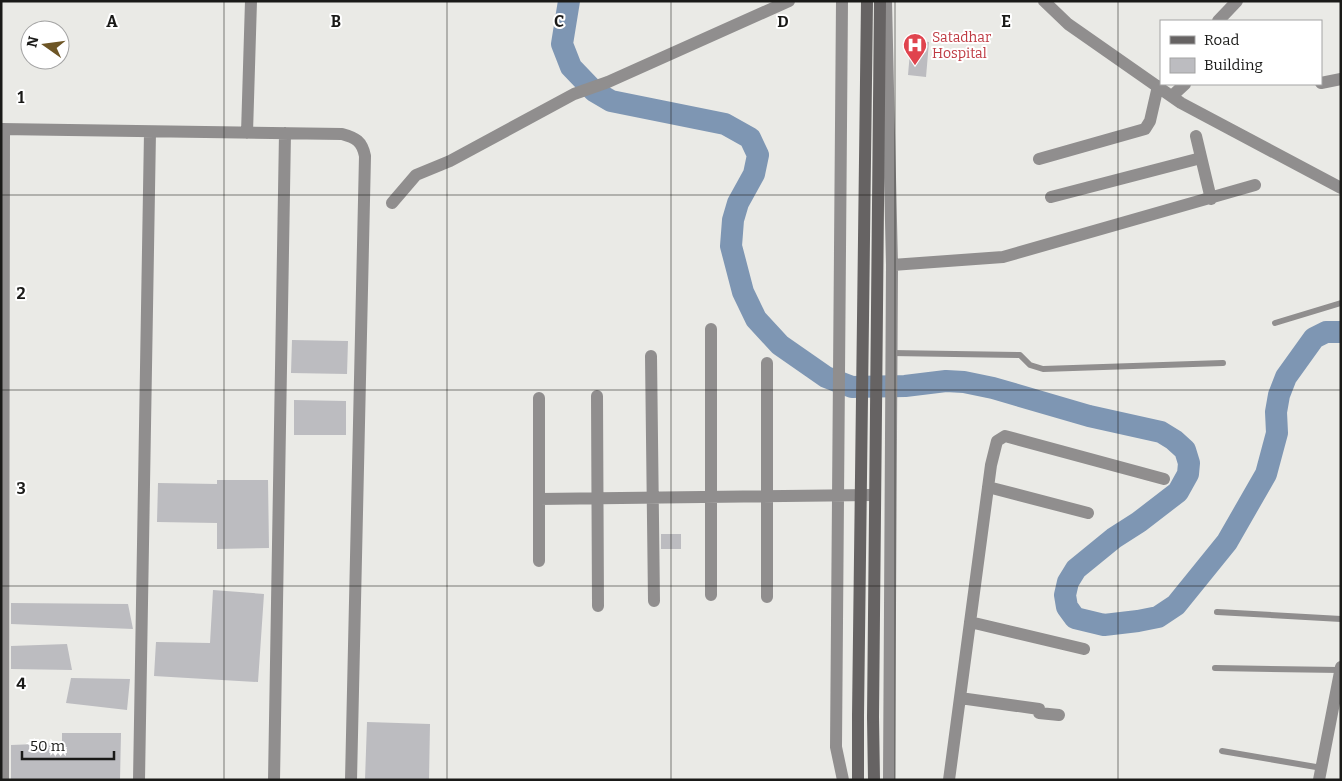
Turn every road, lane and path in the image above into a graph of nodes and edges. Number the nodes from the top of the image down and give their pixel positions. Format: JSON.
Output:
{"nodes":[{"id":1,"x":251,"y":1,"type":"edge"},
{"id":2,"x":789,"y":1,"type":"edge"},
{"id":3,"x":842,"y":1,"type":"edge"},
{"id":4,"x":867,"y":1,"type":"edge"},
{"id":5,"x":880,"y":1,"type":"edge"},
{"id":6,"x":886,"y":1,"type":"edge"},
{"id":7,"x":1044,"y":1,"type":"edge"},
{"id":8,"x":1237,"y":1,"type":"edge"},
{"id":9,"x":1219,"y":20,"type":"edge"},
{"id":10,"x":1341,"y":79,"type":"edge"},
{"id":11,"x":1322,"y":83,"type":"edge"},
{"id":12,"x":1184,"y":85,"type":"edge"},
{"id":13,"x":1158,"y":86,"type":"junction"},
{"id":14,"x":1172,"y":96,"type":"junction"},
{"id":15,"x":3,"y":129,"type":"edge"},
{"id":16,"x":150,"y":132,"type":"junction"},
{"id":17,"x":247,"y":133,"type":"junction"},
{"id":18,"x":285,"y":134,"type":"junction"},
{"id":19,"x":1196,"y":136,"type":"dead end"},
{"id":20,"x":1201,"y":158,"type":"junction"},
{"id":21,"x":1039,"y":159,"type":"dead end"},
{"id":22,"x":1255,"y":185,"type":"dead end"},
{"id":23,"x":1341,"y":188,"type":"edge"},
{"id":24,"x":1051,"y":197,"type":"dead end"},
{"id":25,"x":1211,"y":199,"type":"junction"},
{"id":26,"x":392,"y":203,"type":"dead end"},
{"id":27,"x":892,"y":265,"type":"junction"},
{"id":28,"x":1341,"y":303,"type":"edge"},
{"id":29,"x":1275,"y":323,"type":"dead end"},
{"id":30,"x":710,"y":329,"type":"dead end"},
{"id":31,"x":891,"y":355,"type":"junction"},
{"id":32,"x":651,"y":356,"type":"dead end"},
{"id":33,"x":1224,"y":363,"type":"dead end"},
{"id":34,"x":767,"y":364,"type":"dead end"},
{"id":35,"x":597,"y":396,"type":"dead end"},
{"id":36,"x":539,"y":398,"type":"dead end"},
{"id":37,"x":1164,"y":479,"type":"dead end"},
{"id":38,"x":988,"y":487,"type":"junction"},
{"id":39,"x":890,"y":495,"type":"junction"},
{"id":40,"x":838,"y":496,"type":"junction"},
{"id":41,"x":767,"y":497,"type":"junction"},
{"id":42,"x":654,"y":498,"type":"junction"},
{"id":43,"x":711,"y":498,"type":"junction"},
{"id":44,"x":539,"y":499,"type":"junction"},
{"id":45,"x":598,"y":499,"type":"junction"},
{"id":46,"x":1088,"y":513,"type":"dead end"},
{"id":47,"x":539,"y":560,"type":"dead end"},
{"id":48,"x":711,"y":596,"type":"dead end"},
{"id":49,"x":767,"y":597,"type":"dead end"},
{"id":50,"x":654,"y":601,"type":"dead end"},
{"id":51,"x":598,"y":606,"type":"dead end"},
{"id":52,"x":1217,"y":612,"type":"dead end"},
{"id":53,"x":1341,"y":619,"type":"edge"},
{"id":54,"x":970,"y":622,"type":"junction"},
{"id":55,"x":1084,"y":649,"type":"dead end"},
{"id":56,"x":1215,"y":668,"type":"dead end"},
{"id":57,"x":1340,"y":668,"type":"edge"},
{"id":58,"x":1338,"y":697,"type":"edge"},
{"id":59,"x":960,"y":698,"type":"junction"},
{"id":60,"x":1059,"y":715,"type":"dead end"},
{"id":61,"x":1222,"y":751,"type":"dead end"},
{"id":62,"x":1321,"y":774,"type":"edge"},
{"id":63,"x":2,"y":780,"type":"edge"},
{"id":64,"x":139,"y":780,"type":"edge"},
{"id":65,"x":274,"y":780,"type":"edge"},
{"id":66,"x":351,"y":780,"type":"edge"},
{"id":67,"x":844,"y":780,"type":"edge"},
{"id":68,"x":858,"y":780,"type":"edge"},
{"id":69,"x":874,"y":780,"type":"edge"},
{"id":70,"x":889,"y":780,"type":"edge"},
{"id":71,"x":949,"y":780,"type":"edge"}],
"edges":[{"from":1,"to":17,"type":"street"},
{"from":2,"to":26,"type":"street"},
{"from":3,"to":40,"type":"street"},
{"from":4,"to":68,"type":"main road","bridge":true},
{"from":5,"to":69,"type":"main road","bridge":true},
{"from":6,"to":27,"type":"street"},
{"from":7,"to":13,"type":"street"},
{"from":8,"to":9,"type":"street"},
{"from":10,"to":11,"type":"street"},
{"from":12,"to":14,"type":"street"},
{"from":13,"to":14,"type":"street"},
{"from":13,"to":21,"type":"street"},
{"from":14,"to":23,"type":"street"},
{"from":15,"to":16,"type":"street"},
{"from":15,"to":63,"type":"street"},
{"from":16,"to":17,"type":"street"},
{"from":16,"to":64,"type":"street"},
{"from":17,"to":18,"type":"street"},
{"from":18,"to":65,"type":"street"},
{"from":18,"to":66,"type":"street"},
{"from":19,"to":20,"type":"street"},
{"from":20,"to":24,"type":"street"},
{"from":20,"to":25,"type":"street"},
{"from":22,"to":25,"type":"street"},
{"from":25,"to":27,"type":"street"},
{"from":27,"to":31,"type":"street"},
{"from":28,"to":29,"type":"lane"},
{"from":30,"to":43,"type":"street"},
{"from":31,"to":33,"type":"lane"},
{"from":31,"to":39,"type":"street"},
{"from":32,"to":42,"type":"street"},
{"from":34,"to":41,"type":"street"},
{"from":35,"to":45,"type":"street"},
{"from":36,"to":44,"type":"street"},
{"from":37,"to":38,"type":"street"},
{"from":38,"to":46,"type":"street"},
{"from":38,"to":54,"type":"street"},
{"from":39,"to":40,"type":"street"},
{"from":39,"to":70,"type":"street"},
{"from":40,"to":41,"type":"street"},
{"from":40,"to":67,"type":"street"},
{"from":41,"to":43,"type":"street"},
{"from":41,"to":49,"type":"street"},
{"from":42,"to":43,"type":"street"},
{"from":42,"to":45,"type":"street"},
{"from":42,"to":50,"type":"street"},
{"from":43,"to":48,"type":"street"},
{"from":44,"to":45,"type":"street"},
{"from":44,"to":47,"type":"street"},
{"from":45,"to":51,"type":"street"},
{"from":52,"to":53,"type":"lane"},
{"from":54,"to":55,"type":"street"},
{"from":54,"to":59,"type":"street"},
{"from":56,"to":57,"type":"lane"},
{"from":57,"to":58,"type":"street"},
{"from":58,"to":62,"type":"street"},
{"from":59,"to":60,"type":"street"},
{"from":59,"to":71,"type":"street"},
{"from":61,"to":62,"type":"lane"}]}
